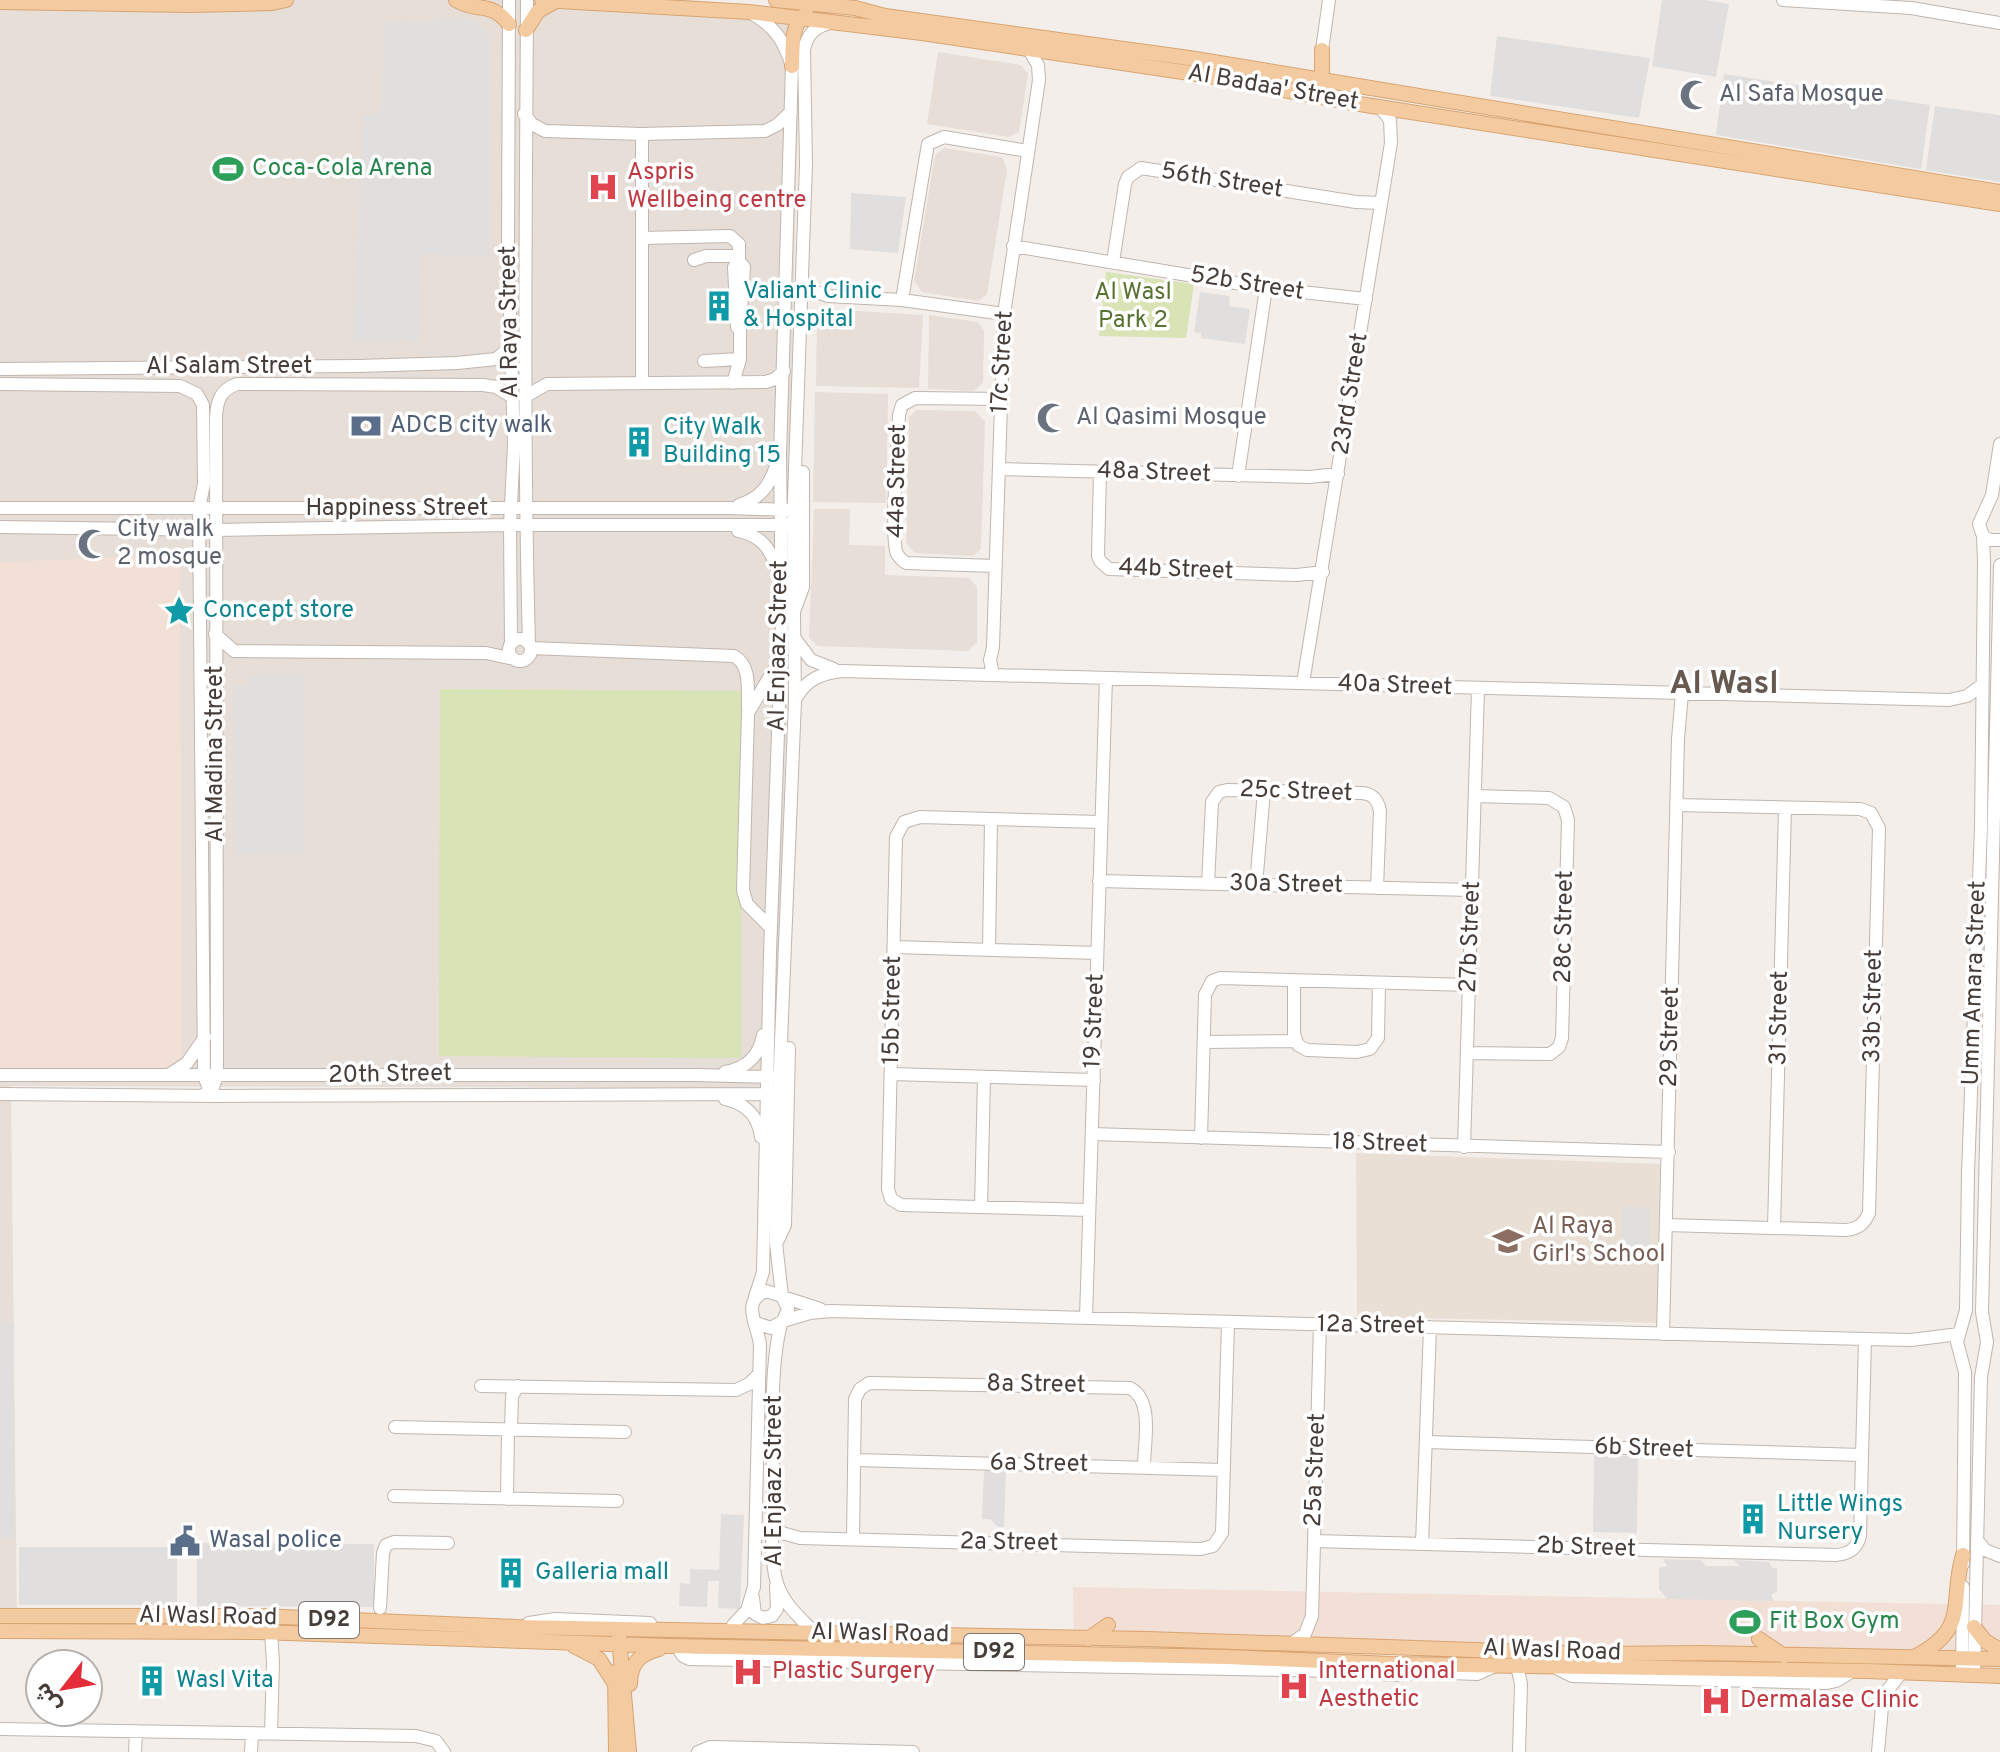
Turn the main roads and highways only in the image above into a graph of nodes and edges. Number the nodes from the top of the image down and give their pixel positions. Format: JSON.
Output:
{"nodes":[{"id":1,"x":286,"y":0,"type":"edge"},
{"id":2,"x":456,"y":0,"type":"edge"},
{"id":3,"x":542,"y":0,"type":"edge"},
{"id":4,"x":776,"y":0,"type":"edge"},
{"id":5,"x":556,"y":1,"type":"edge"},
{"id":6,"x":0,"y":2,"type":"edge"},
{"id":7,"x":885,"y":16,"type":"junction"},
{"id":8,"x":799,"y":18,"type":"junction"},
{"id":9,"x":509,"y":24,"type":"road end"},
{"id":10,"x":526,"y":30,"type":"road end"},
{"id":11,"x":792,"y":66,"type":"road end"},
{"id":12,"x":1296,"y":77,"type":"junction"},
{"id":13,"x":1322,"y":82,"type":"junction"},
{"id":14,"x":1245,"y":85,"type":"junction"},
{"id":15,"x":1742,"y":150,"type":"junction"},
{"id":16,"x":1692,"y":157,"type":"junction"},
{"id":17,"x":2000,"y":192,"type":"edge"},
{"id":18,"x":2000,"y":207,"type":"edge"},
{"id":19,"x":1963,"y":1555,"type":"road end"},
{"id":20,"x":0,"y":1616,"type":"edge"},
{"id":21,"x":243,"y":1616,"type":"junction"},
{"id":22,"x":434,"y":1624,"type":"junction"},
{"id":23,"x":1108,"y":1625,"type":"dead end"},
{"id":24,"x":1974,"y":1627,"type":"road end"},
{"id":25,"x":0,"y":1631,"type":"edge"},
{"id":26,"x":82,"y":1633,"type":"junction"},
{"id":27,"x":271,"y":1633,"type":"junction"},
{"id":28,"x":617,"y":1636,"type":"junction"},
{"id":29,"x":1088,"y":1639,"type":"junction"},
{"id":30,"x":1759,"y":1639,"type":"dead end"},
{"id":31,"x":567,"y":1642,"type":"junction"},
{"id":32,"x":1317,"y":1645,"type":"junction"},
{"id":33,"x":674,"y":1646,"type":"junction"},
{"id":34,"x":2000,"y":1650,"type":"edge"},
{"id":35,"x":1597,"y":1654,"type":"junction"},
{"id":36,"x":1785,"y":1656,"type":"junction"},
{"id":37,"x":1227,"y":1657,"type":"junction"},
{"id":38,"x":1909,"y":1658,"type":"junction"},
{"id":39,"x":2000,"y":1659,"type":"edge"},
{"id":40,"x":1517,"y":1666,"type":"junction"},
{"id":41,"x":2000,"y":1669,"type":"edge"},
{"id":42,"x":1973,"y":1675,"type":"junction"},
{"id":43,"x":2000,"y":1676,"type":"edge"},
{"id":44,"x":615,"y":1684,"type":"junction"},
{"id":45,"x":627,"y":1724,"type":"junction"},
{"id":46,"x":616,"y":1752,"type":"edge"},
{"id":47,"x":629,"y":1752,"type":"edge"}],
"edges":[{"from":1,"to":6,"type":"main road"},
{"from":2,"to":9,"type":"main road"},
{"from":3,"to":5,"type":"main road","name":"Al Badaa' Street"},
{"from":4,"to":7,"type":"main road","name":"Al Badaa' Street"},
{"from":5,"to":8,"type":"main road","name":"Al Badaa' Street"},
{"from":5,"to":10,"type":"main road"},
{"from":7,"to":8,"type":"main road"},
{"from":7,"to":12,"type":"main road","name":"Al Badaa' Street"},
{"from":8,"to":11,"type":"main road"},
{"from":8,"to":14,"type":"main road","name":"Al Badaa' Street"},
{"from":12,"to":13,"type":"main road","name":"Al Badaa' Street"},
{"from":12,"to":13,"type":"main road"},
{"from":13,"to":14,"type":"main road"},
{"from":13,"to":15,"type":"main road","name":"Al Badaa' Street"},
{"from":14,"to":16,"type":"main road","name":"Al Badaa' Street"},
{"from":15,"to":16,"type":"main road"},
{"from":15,"to":17,"type":"main road","name":"Al Badaa' Street"},
{"from":16,"to":18,"type":"main road","name":"Al Badaa' Street"},
{"from":19,"to":38,"type":"main road"},
{"from":20,"to":21,"type":"main road","name":"Al Wasl Road","number":"D92"},
{"from":21,"to":22,"type":"main road","name":"Al Wasl Road","number":"D92"},
{"from":21,"to":26,"type":"main road"},
{"from":22,"to":27,"type":"main road"},
{"from":22,"to":28,"type":"main road","name":"Al Wasl Road","number":"D92"},
{"from":23,"to":29,"type":"main road"},
{"from":24,"to":34,"type":"main road"},
{"from":25,"to":26,"type":"main road","name":"Al Wasl Road","number":"D92"},
{"from":26,"to":27,"type":"main road","name":"Al Wasl Road","number":"D92"},
{"from":27,"to":31,"type":"main road","name":"Al Wasl Road","number":"D92"},
{"from":28,"to":29,"type":"main road","name":"Al Wasl Road","number":"D92"},
{"from":28,"to":31,"type":"main road","name":"Al Wasl Road","number":"D92"},
{"from":28,"to":33,"type":"main road","name":"Al Wasl Road","number":"D92"},
{"from":28,"to":44,"type":"main road"},
{"from":28,"to":45,"type":"main road"},
{"from":29,"to":32,"type":"main road","name":"Al Wasl Road","number":"D92"},
{"from":30,"to":36,"type":"main road"},
{"from":31,"to":44,"type":"main road"},
{"from":32,"to":35,"type":"main road","name":"Al Wasl Road","number":"D92"},
{"from":32,"to":37,"type":"main road"},
{"from":33,"to":37,"type":"main road","name":"Al Wasl Road","number":"D92"},
{"from":33,"to":45,"type":"main road"},
{"from":35,"to":36,"type":"main road","name":"Al Wasl Road","number":"D92"},
{"from":35,"to":40,"type":"main road"},
{"from":36,"to":38,"type":"main road","name":"Al Wasl Road","number":"D92"},
{"from":37,"to":40,"type":"main road","name":"Al Wasl Road","number":"D92"},
{"from":38,"to":39,"type":"main road","name":"Al Wasl Road","number":"D92"},
{"from":40,"to":42,"type":"main road","name":"Al Wasl Road","number":"D92"},
{"from":41,"to":42,"type":"main road"},
{"from":42,"to":43,"type":"main road","name":"Al Wasl Road","number":"D92"},
{"from":44,"to":46,"type":"main road"},
{"from":45,"to":47,"type":"main road"}]}
